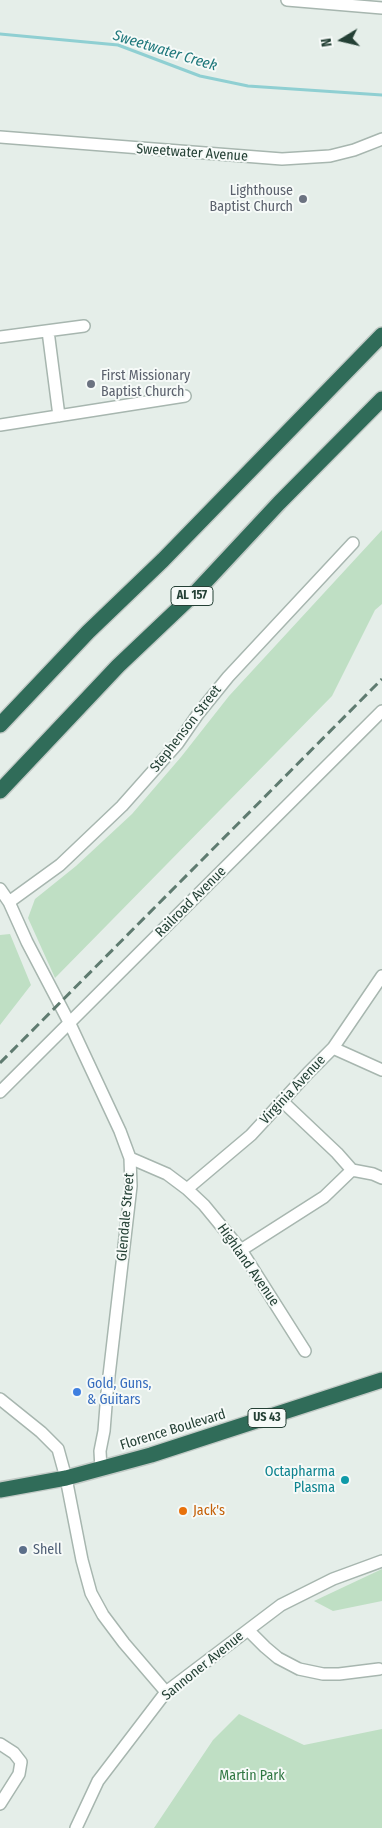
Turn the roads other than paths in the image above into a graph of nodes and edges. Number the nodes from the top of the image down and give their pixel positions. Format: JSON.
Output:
{"nodes":[{"id":1,"x":287,"y":0,"type":"edge"},
{"id":2,"x":382,"y":8,"type":"edge"},
{"id":3,"x":0,"y":137,"type":"edge"},
{"id":4,"x":382,"y":139,"type":"edge"},
{"id":5,"x":84,"y":326,"type":"dead end"},
{"id":6,"x":48,"y":331,"type":"junction"},
{"id":7,"x":382,"y":335,"type":"edge"},
{"id":8,"x":0,"y":338,"type":"edge"},
{"id":9,"x":185,"y":396,"type":"dead end"},
{"id":10,"x":382,"y":399,"type":"edge"},
{"id":11,"x":58,"y":416,"type":"junction"},
{"id":12,"x":0,"y":424,"type":"edge"},
{"id":13,"x":353,"y":544,"type":"dead end"},
{"id":14,"x":382,"y":711,"type":"edge"},
{"id":15,"x":0,"y":725,"type":"edge"},
{"id":16,"x":0,"y":791,"type":"edge"},
{"id":17,"x":0,"y":889,"type":"edge"},
{"id":18,"x":9,"y":902,"type":"junction"},
{"id":19,"x":382,"y":976,"type":"edge"},
{"id":20,"x":70,"y":1024,"type":"junction"},
{"id":21,"x":333,"y":1048,"type":"junction"},
{"id":22,"x":382,"y":1070,"type":"edge"},
{"id":23,"x":0,"y":1092,"type":"edge"},
{"id":24,"x":282,"y":1102,"type":"junction"},
{"id":25,"x":130,"y":1158,"type":"junction"},
{"id":26,"x":352,"y":1170,"type":"junction"},
{"id":27,"x":382,"y":1178,"type":"edge"},
{"id":28,"x":187,"y":1189,"type":"junction"},
{"id":29,"x":241,"y":1250,"type":"junction"},
{"id":30,"x":305,"y":1351,"type":"dead end"},
{"id":31,"x":382,"y":1380,"type":"edge"},
{"id":32,"x":0,"y":1398,"type":"edge"},
{"id":33,"x":101,"y":1469,"type":"junction"},
{"id":34,"x":66,"y":1478,"type":"junction"},
{"id":35,"x":0,"y":1490,"type":"edge"},
{"id":36,"x":382,"y":1561,"type":"edge"},
{"id":37,"x":248,"y":1630,"type":"junction"},
{"id":38,"x":379,"y":1669,"type":"dead end"},
{"id":39,"x":166,"y":1692,"type":"junction"},
{"id":40,"x":0,"y":1744,"type":"edge"},
{"id":41,"x":0,"y":1804,"type":"edge"},
{"id":42,"x":76,"y":1828,"type":"edge"}],
"edges":[{"from":1,"to":2,"type":"street"},
{"from":3,"to":4,"type":"street","name":"Sweetwater Avenue"},
{"from":5,"to":6,"type":"street"},
{"from":6,"to":8,"type":"street"},
{"from":6,"to":11,"type":"street"},
{"from":7,"to":15,"type":"highway"},
{"from":9,"to":11,"type":"street"},
{"from":10,"to":16,"type":"highway","number":"AL 157"},
{"from":11,"to":12,"type":"street"},
{"from":13,"to":18,"type":"street","name":"Stephenson Street"},
{"from":14,"to":20,"type":"street","name":"Railroad Avenue"},
{"from":17,"to":18,"type":"street","name":"Glendale Street"},
{"from":18,"to":20,"type":"street","name":"Glendale Street"},
{"from":19,"to":21,"type":"street","name":"Virginia Avenue"},
{"from":20,"to":23,"type":"street","name":"Railroad Avenue"},
{"from":20,"to":25,"type":"street","name":"Glendale Street"},
{"from":21,"to":22,"type":"street"},
{"from":21,"to":24,"type":"street","name":"Virginia Avenue"},
{"from":24,"to":26,"type":"street"},
{"from":24,"to":28,"type":"street","name":"Virginia Avenue"},
{"from":25,"to":28,"type":"street","name":"Highland Avenue"},
{"from":25,"to":33,"type":"street","name":"Glendale Street"},
{"from":26,"to":27,"type":"street"},
{"from":26,"to":29,"type":"street"},
{"from":28,"to":29,"type":"street","name":"Highland Avenue"},
{"from":29,"to":30,"type":"street","name":"Highland Avenue"},
{"from":31,"to":33,"type":"highway","name":"Florence Boulevard","number":"US 43"},
{"from":32,"to":34,"type":"street"},
{"from":33,"to":34,"type":"highway","name":"Florence Boulevard","number":"US 43"},
{"from":34,"to":35,"type":"highway","name":"Florence Boulevard","number":"US 43"},
{"from":34,"to":39,"type":"street"},
{"from":36,"to":37,"type":"street","name":"Sannoner Avenue"},
{"from":37,"to":38,"type":"street"},
{"from":37,"to":39,"type":"street","name":"Sannoner Avenue"},
{"from":39,"to":42,"type":"street","name":"Sannoner Avenue"},
{"from":40,"to":41,"type":"street"}]}
